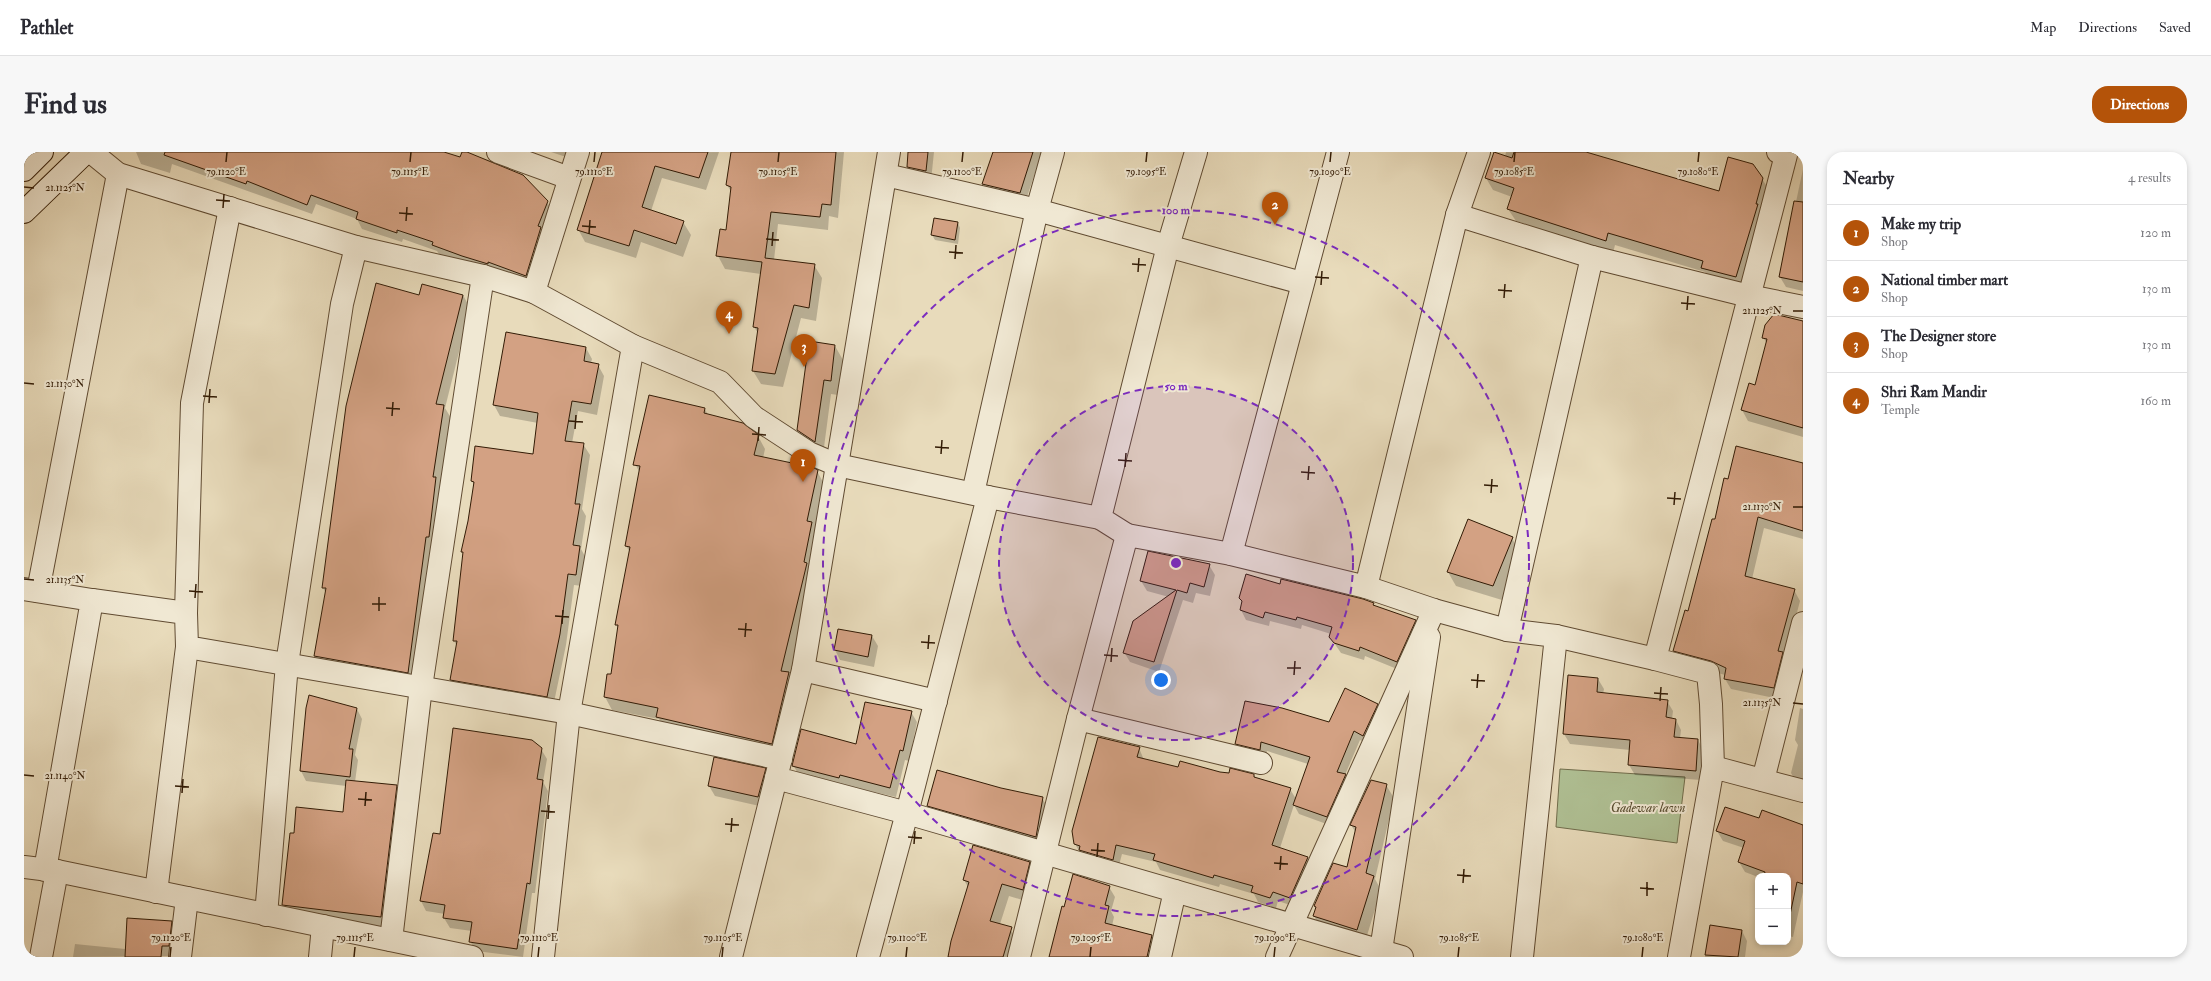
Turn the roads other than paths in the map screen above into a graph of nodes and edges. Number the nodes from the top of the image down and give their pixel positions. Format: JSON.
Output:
{"nodes":[{"id":1,"x":42,"y":152,"type":"edge"},
{"id":2,"x":86,"y":152,"type":"edge"},
{"id":3,"x":91,"y":152,"type":"edge"},
{"id":4,"x":498,"y":152,"type":"edge"},
{"id":5,"x":578,"y":152,"type":"edge"},
{"id":6,"x":889,"y":152,"type":"edge"},
{"id":7,"x":1053,"y":152,"type":"edge"},
{"id":8,"x":1196,"y":152,"type":"edge"},
{"id":9,"x":1338,"y":152,"type":"edge"},
{"id":10,"x":1479,"y":152,"type":"edge"},
{"id":11,"x":1783,"y":153,"type":"edge"},
{"id":12,"x":24,"y":170,"type":"edge"},
{"id":13,"x":118,"y":174,"type":"junction"},
{"id":14,"x":886,"y":175,"type":"junction"},
{"id":15,"x":569,"y":178,"type":"junction"},
{"id":16,"x":230,"y":208,"type":"junction"},
{"id":17,"x":1037,"y":210,"type":"junction"},
{"id":18,"x":24,"y":212,"type":"edge"},
{"id":19,"x":1457,"y":216,"type":"junction"},
{"id":20,"x":1168,"y":246,"type":"junction"},
{"id":21,"x":356,"y":247,"type":"junction"},
{"id":22,"x":1592,"y":257,"type":"junction"},
{"id":23,"x":483,"y":276,"type":"junction"},
{"id":24,"x":1302,"y":283,"type":"junction"},
{"id":25,"x":534,"y":292,"type":"junction"},
{"id":26,"x":1749,"y":296,"type":"junction"},
{"id":27,"x":1803,"y":307,"type":"edge"},
{"id":28,"x":633,"y":346,"type":"junction"},
{"id":29,"x":837,"y":465,"type":"junction"},
{"id":30,"x":980,"y":495,"type":"junction"},
{"id":31,"x":1100,"y":518,"type":"junction"},
{"id":32,"x":1127,"y":535,"type":"junction"},
{"id":33,"x":1231,"y":554,"type":"junction"},
{"id":34,"x":1366,"y":587,"type":"junction"},
{"id":35,"x":31,"y":590,"type":"edge"},
{"id":36,"x":92,"y":600,"type":"junction"},
{"id":37,"x":1434,"y":610,"type":"junction"},
{"id":38,"x":186,"y":613,"type":"junction"},
{"id":39,"x":1803,"y":623,"type":"edge"},
{"id":40,"x":1506,"y":630,"type":"junction"},
{"id":41,"x":1556,"y":636,"type":"junction"},
{"id":42,"x":187,"y":647,"type":"junction"},
{"id":43,"x":1655,"y":660,"type":"junction"},
{"id":44,"x":287,"y":664,"type":"junction"},
{"id":45,"x":803,"y":670,"type":"junction"},
{"id":46,"x":421,"y":687,"type":"junction"},
{"id":47,"x":936,"y":701,"type":"junction"},
{"id":48,"x":569,"y":713,"type":"junction"},
{"id":49,"x":1078,"y":719,"type":"junction"},
{"id":50,"x":1261,"y":763,"type":"dead end"},
{"id":51,"x":1713,"y":767,"type":"junction"},
{"id":52,"x":779,"y":769,"type":"junction"},
{"id":53,"x":1764,"y":780,"type":"junction"},
{"id":54,"x":1803,"y":791,"type":"edge"},
{"id":55,"x":907,"y":813,"type":"junction"},
{"id":56,"x":1046,"y":853,"type":"junction"},
{"id":57,"x":24,"y":867,"type":"edge"},
{"id":58,"x":51,"y":870,"type":"junction"},
{"id":59,"x":1175,"y":891,"type":"junction"},
{"id":60,"x":156,"y":892,"type":"junction"},
{"id":61,"x":187,"y":898,"type":"junction"},
{"id":62,"x":266,"y":914,"type":"junction"},
{"id":63,"x":1291,"y":925,"type":"junction"},
{"id":64,"x":323,"y":926,"type":"junction"},
{"id":65,"x":391,"y":940,"type":"junction"},
{"id":66,"x":1380,"y":954,"type":"edge"},
{"id":67,"x":41,"y":957,"type":"edge"},
{"id":68,"x":180,"y":957,"type":"edge"},
{"id":69,"x":320,"y":957,"type":"edge"},
{"id":70,"x":472,"y":957,"type":"edge"},
{"id":71,"x":542,"y":957,"type":"edge"},
{"id":72,"x":731,"y":957,"type":"edge"},
{"id":73,"x":868,"y":957,"type":"edge"},
{"id":74,"x":1020,"y":957,"type":"edge"},
{"id":75,"x":1160,"y":957,"type":"edge"},
{"id":76,"x":1277,"y":957,"type":"edge"},
{"id":77,"x":1402,"y":957,"type":"edge"},
{"id":78,"x":1522,"y":957,"type":"edge"},
{"id":79,"x":1679,"y":957,"type":"edge"}],
"edges":[{"from":1,"to":12,"type":"street"},
{"from":2,"to":18,"type":"street"},
{"from":3,"to":13,"type":"street"},
{"from":4,"to":15,"type":"street"},
{"from":5,"to":15,"type":"street"},
{"from":6,"to":14,"type":"street"},
{"from":7,"to":17,"type":"street"},
{"from":8,"to":20,"type":"street"},
{"from":9,"to":24,"type":"street"},
{"from":10,"to":19,"type":"street"},
{"from":11,"to":26,"type":"street"},
{"from":13,"to":16,"type":"street"},
{"from":13,"to":35,"type":"street"},
{"from":14,"to":17,"type":"street"},
{"from":14,"to":29,"type":"street"},
{"from":15,"to":25,"type":"street"},
{"from":16,"to":21,"type":"street"},
{"from":16,"to":38,"type":"street"},
{"from":17,"to":20,"type":"street"},
{"from":17,"to":30,"type":"street"},
{"from":19,"to":22,"type":"street"},
{"from":19,"to":34,"type":"street"},
{"from":20,"to":24,"type":"street"},
{"from":20,"to":31,"type":"street"},
{"from":21,"to":23,"type":"street"},
{"from":21,"to":44,"type":"street"},
{"from":22,"to":26,"type":"street"},
{"from":22,"to":40,"type":"street"},
{"from":23,"to":25,"type":"street"},
{"from":23,"to":46,"type":"street"},
{"from":24,"to":33,"type":"street"},
{"from":25,"to":28,"type":"street"},
{"from":26,"to":27,"type":"street"},
{"from":26,"to":43,"type":"street"},
{"from":28,"to":29,"type":"street"},
{"from":28,"to":48,"type":"street"},
{"from":29,"to":30,"type":"street"},
{"from":29,"to":45,"type":"street"},
{"from":30,"to":31,"type":"street"},
{"from":30,"to":47,"type":"street"},
{"from":31,"to":32,"type":"street"},
{"from":32,"to":33,"type":"street"},
{"from":32,"to":49,"type":"street"},
{"from":33,"to":34,"type":"street"},
{"from":34,"to":37,"type":"street"},
{"from":35,"to":36,"type":"street"},
{"from":36,"to":38,"type":"street"},
{"from":36,"to":58,"type":"street"},
{"from":37,"to":40,"type":"street"},
{"from":37,"to":63,"type":"street"},
{"from":37,"to":66,"type":"street"},
{"from":38,"to":42,"type":"street"},
{"from":39,"to":53,"type":"street"},
{"from":40,"to":41,"type":"street"},
{"from":41,"to":43,"type":"street"},
{"from":41,"to":78,"type":"street"},
{"from":42,"to":44,"type":"street"},
{"from":42,"to":60,"type":"street"},
{"from":43,"to":51,"type":"street"},
{"from":44,"to":46,"type":"street"},
{"from":44,"to":62,"type":"street"},
{"from":45,"to":47,"type":"street"},
{"from":45,"to":52,"type":"street"},
{"from":46,"to":48,"type":"street"},
{"from":46,"to":65,"type":"street"},
{"from":47,"to":55,"type":"street"},
{"from":48,"to":52,"type":"street"},
{"from":48,"to":71,"type":"street"},
{"from":49,"to":50,"type":"street"},
{"from":49,"to":56,"type":"street"},
{"from":51,"to":53,"type":"street"},
{"from":51,"to":79,"type":"street"},
{"from":52,"to":55,"type":"street"},
{"from":52,"to":72,"type":"street"},
{"from":53,"to":54,"type":"street"},
{"from":55,"to":56,"type":"street"},
{"from":55,"to":73,"type":"street"},
{"from":56,"to":59,"type":"street"},
{"from":56,"to":74,"type":"street"},
{"from":57,"to":58,"type":"street"},
{"from":58,"to":60,"type":"street"},
{"from":58,"to":67,"type":"street"},
{"from":59,"to":63,"type":"street"},
{"from":59,"to":75,"type":"street"},
{"from":60,"to":61,"type":"street"},
{"from":61,"to":62,"type":"street"},
{"from":61,"to":68,"type":"street"},
{"from":62,"to":64,"type":"street"},
{"from":63,"to":66,"type":"street"},
{"from":63,"to":76,"type":"street"},
{"from":64,"to":65,"type":"street"},
{"from":64,"to":69,"type":"street"},
{"from":65,"to":70,"type":"street"},
{"from":66,"to":77,"type":"street"}]}
